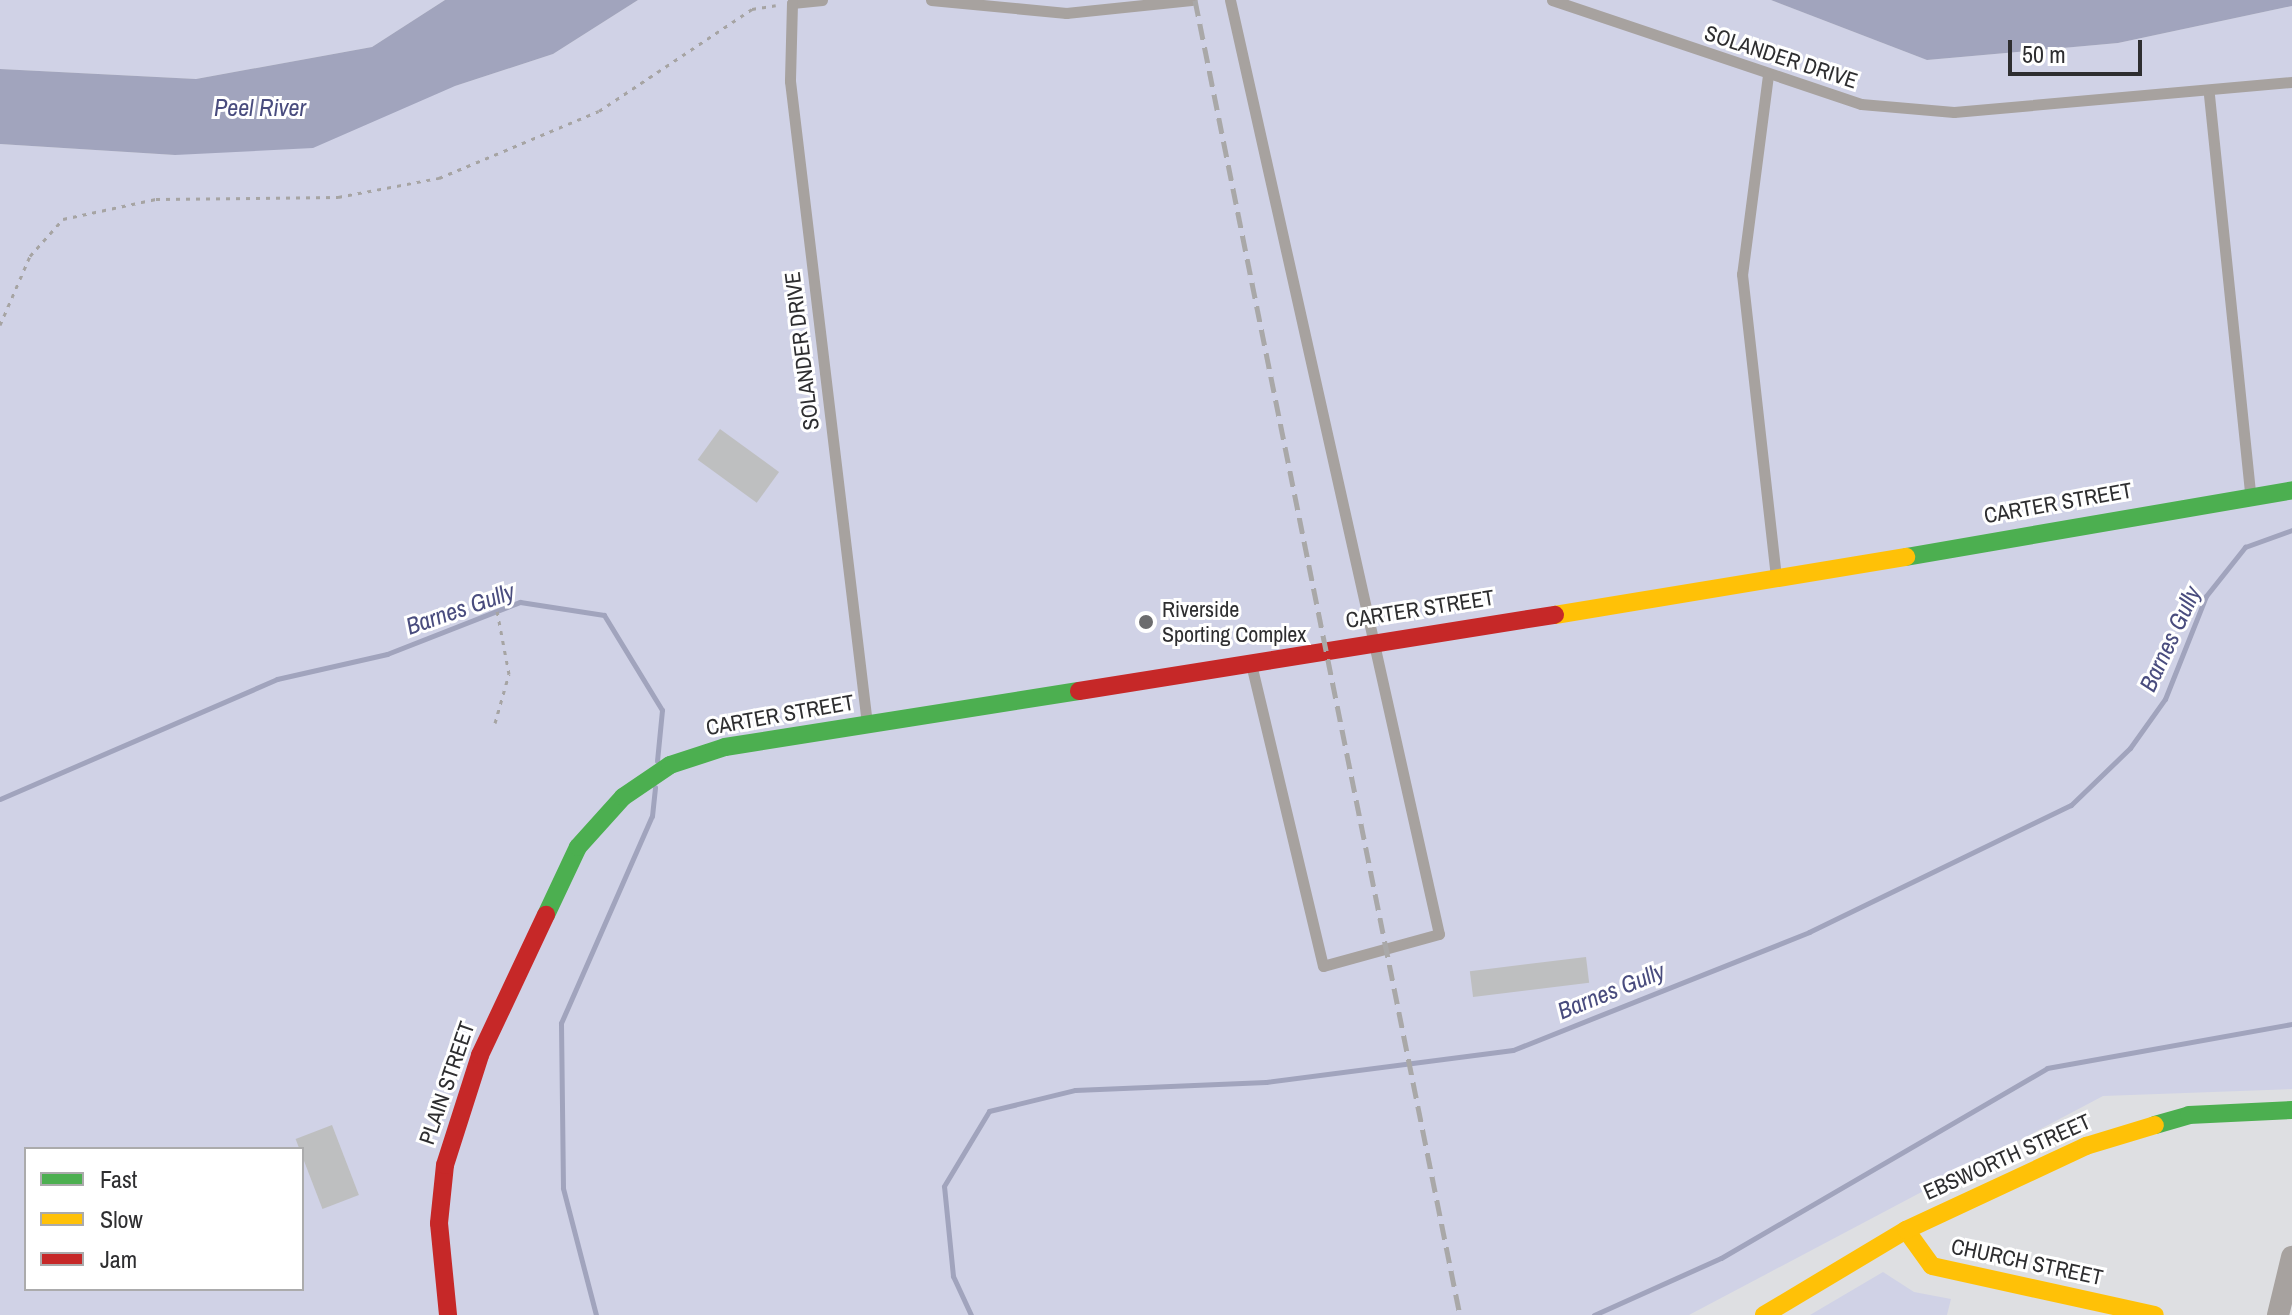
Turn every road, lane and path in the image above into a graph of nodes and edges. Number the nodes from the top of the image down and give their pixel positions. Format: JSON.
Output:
{"nodes":[{"id":1,"x":822,"y":0,"type":"edge"},
{"id":2,"x":931,"y":0,"type":"edge"},
{"id":3,"x":1191,"y":0,"type":"edge"},
{"id":4,"x":1230,"y":0,"type":"edge"},
{"id":5,"x":1552,"y":0,"type":"edge"},
{"id":6,"x":792,"y":3,"type":"junction"},
{"id":7,"x":1768,"y":75,"type":"junction"},
{"id":8,"x":2292,"y":82,"type":"edge"},
{"id":9,"x":2209,"y":95,"type":"junction"},
{"id":10,"x":0,"y":325,"type":"edge"},
{"id":11,"x":2292,"y":490,"type":"edge"},
{"id":12,"x":2250,"y":495,"type":"junction"},
{"id":13,"x":1776,"y":580,"type":"junction"},
{"id":14,"x":496,"y":605,"type":"dead end"},
{"id":15,"x":1369,"y":642,"type":"junction"},
{"id":16,"x":1250,"y":662,"type":"junction"},
{"id":17,"x":495,"y":723,"type":"dead end"},
{"id":18,"x":867,"y":724,"type":"junction"},
{"id":19,"x":517,"y":966,"type":"joint"},
{"id":20,"x":2292,"y":1110,"type":"edge"},
{"id":21,"x":1906,"y":1230,"type":"junction"},
{"id":22,"x":2292,"y":1257,"type":"edge"},
{"id":23,"x":448,"y":1315,"type":"edge"},
{"id":24,"x":1764,"y":1315,"type":"edge"},
{"id":25,"x":2155,"y":1315,"type":"edge"},
{"id":26,"x":2278,"y":1315,"type":"edge"}],
"edges":[{"from":1,"to":6,"type":"lane"},
{"from":2,"to":3,"type":"lane"},
{"from":4,"to":15,"type":"lane"},
{"from":5,"to":7,"type":"lane","name":"SOLANDER DRIVE"},
{"from":6,"to":10,"type":"path"},
{"from":6,"to":18,"type":"lane","name":"SOLANDER DRIVE"},
{"from":7,"to":9,"type":"lane","name":"SOLANDER DRIVE"},
{"from":7,"to":13,"type":"lane"},
{"from":8,"to":9,"type":"lane","name":"SOLANDER DRIVE"},
{"from":9,"to":12,"type":"lane"},
{"from":11,"to":12,"type":"street","name":"CARTER STREET"},
{"from":12,"to":13,"type":"street","name":"CARTER STREET"},
{"from":13,"to":15,"type":"street","name":"CARTER STREET"},
{"from":14,"to":17,"type":"path"},
{"from":15,"to":16,"type":"street","name":"CARTER STREET"},
{"from":15,"to":16,"type":"lane"},
{"from":16,"to":18,"type":"street","name":"CARTER STREET"},
{"from":18,"to":19,"type":"street","name":"CARTER STREET"},
{"from":19,"to":23,"type":"street","name":"PLAIN STREET"},
{"from":20,"to":21,"type":"street","name":"EBSWORTH STREET"},
{"from":21,"to":24,"type":"street","name":"EBSWORTH STREET"},
{"from":21,"to":25,"type":"street","name":"CHURCH STREET"},
{"from":22,"to":26,"type":"street"}]}
